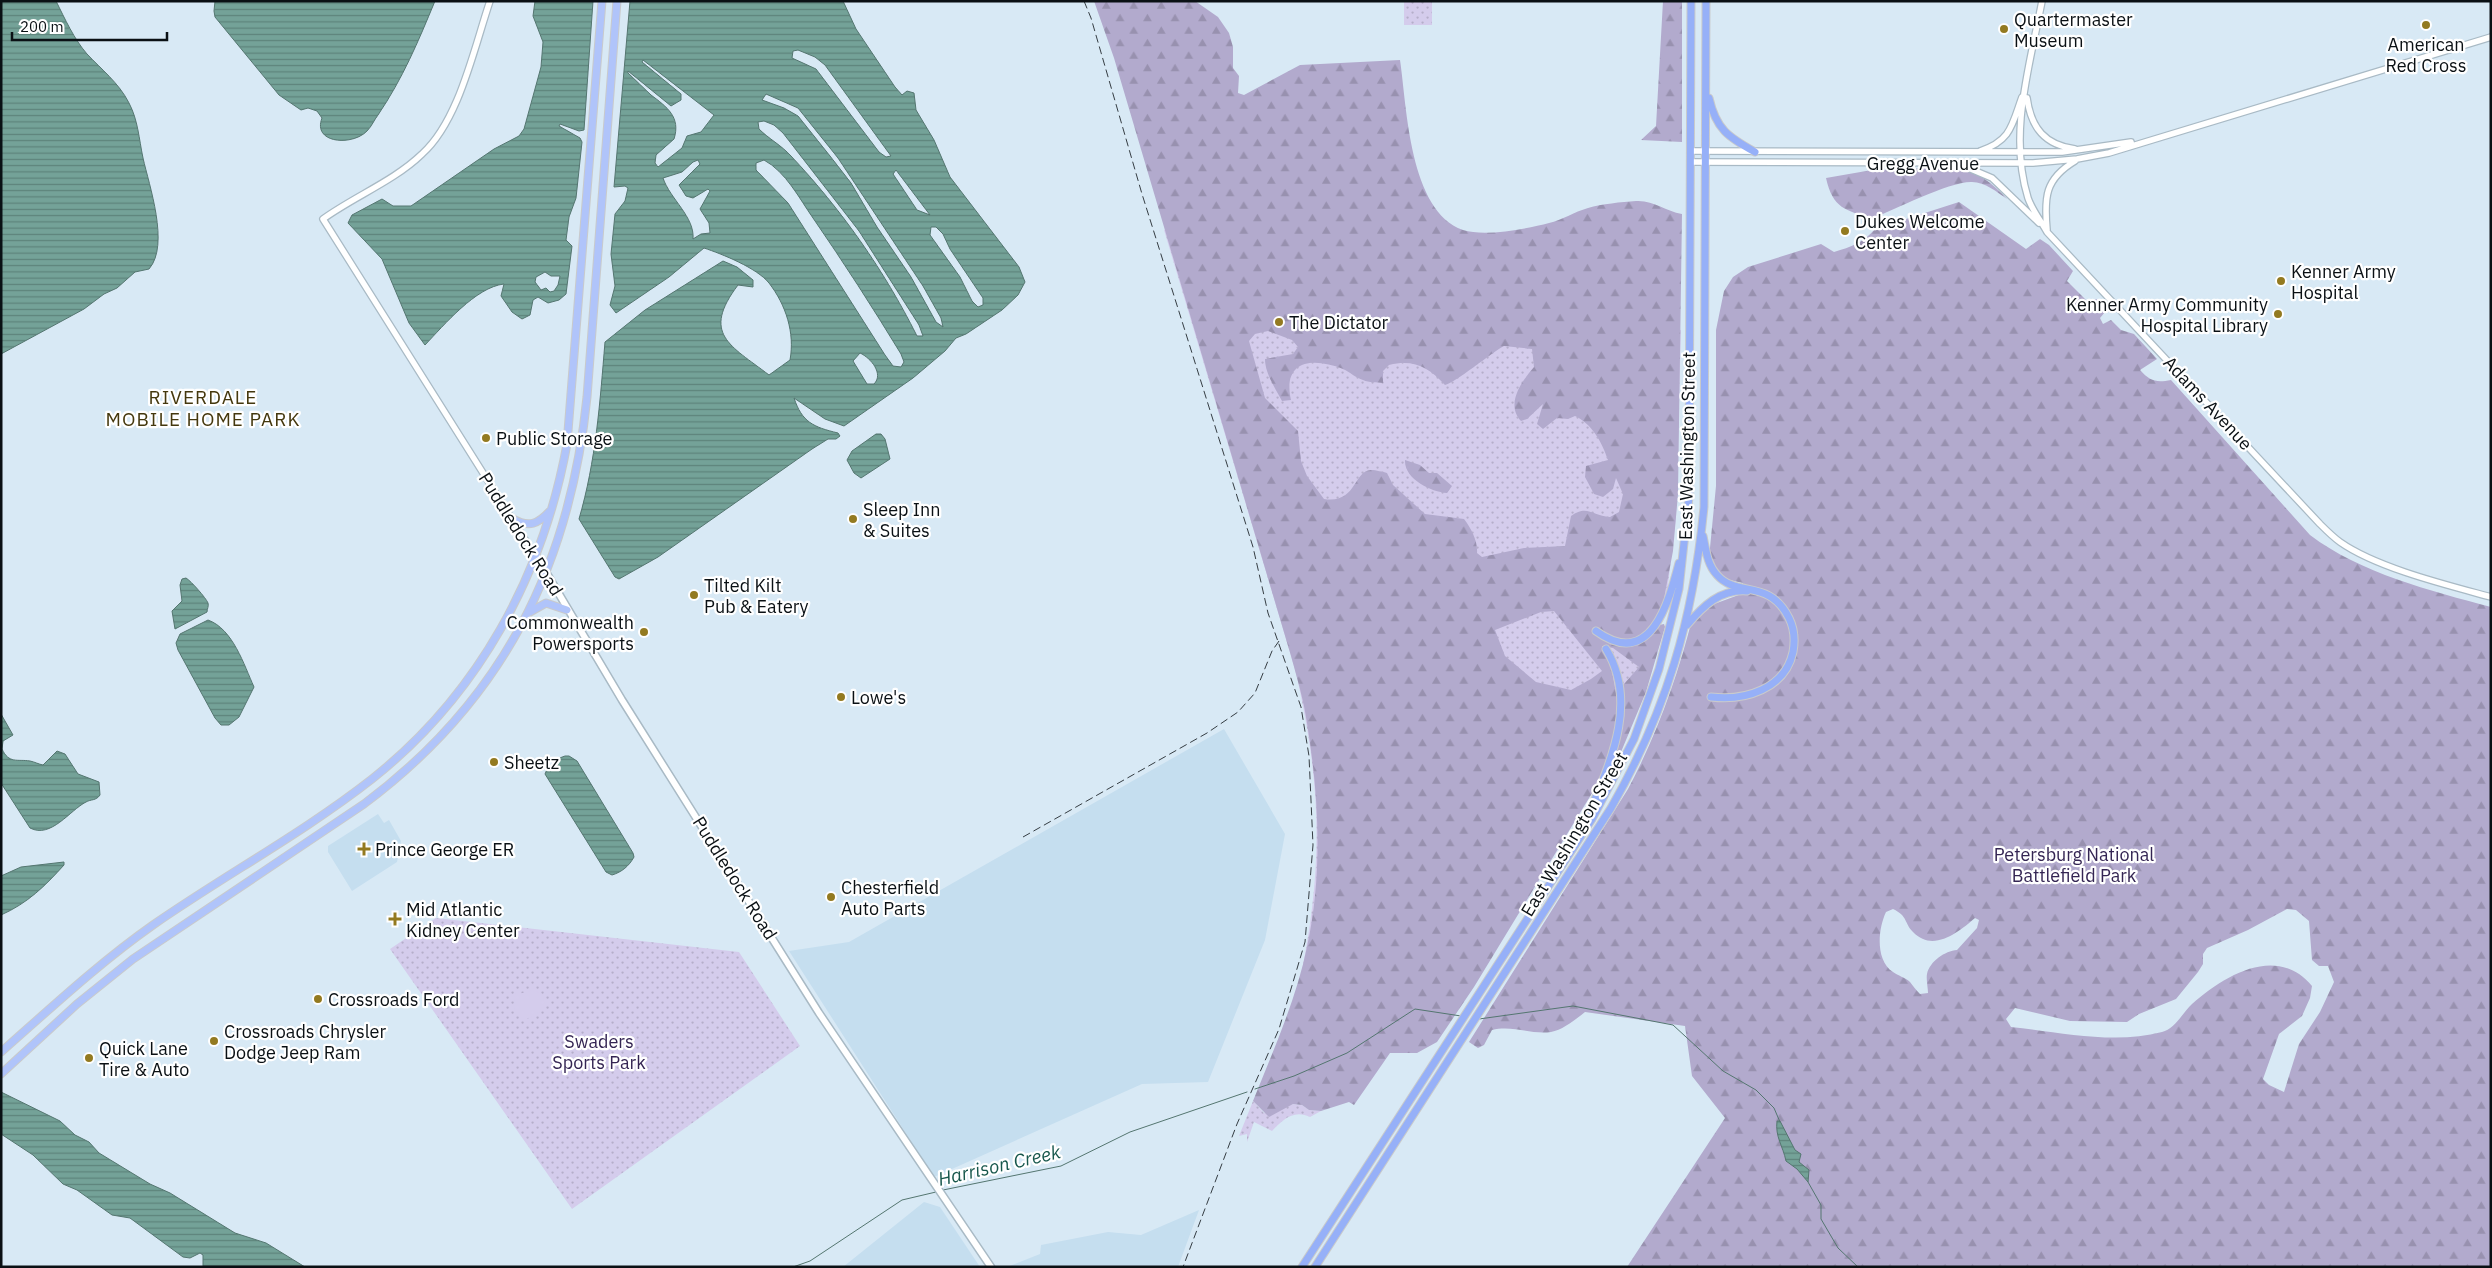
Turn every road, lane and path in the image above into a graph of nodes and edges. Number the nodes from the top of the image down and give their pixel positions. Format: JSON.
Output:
{"nodes":[{"id":1,"x":490,"y":1,"type":"edge"},
{"id":2,"x":602,"y":1,"type":"edge"},
{"id":3,"x":617,"y":1,"type":"edge"},
{"id":4,"x":1691,"y":1,"type":"edge"},
{"id":5,"x":1706,"y":1,"type":"edge"},
{"id":6,"x":2042,"y":1,"type":"edge"},
{"id":7,"x":2491,"y":37,"type":"edge"},
{"id":8,"x":2026,"y":83,"type":"junction"},
{"id":9,"x":1706,"y":86,"type":"junction"},
{"id":10,"x":2153,"y":138,"type":"junction"},
{"id":11,"x":2085,"y":150,"type":"junction"},
{"id":12,"x":1690,"y":151,"type":"junction"},
{"id":13,"x":1705,"y":151,"type":"junction"},
{"id":14,"x":1755,"y":152,"type":"junction"},
{"id":15,"x":1777,"y":152,"type":"junction"},
{"id":16,"x":1971,"y":153,"type":"junction"},
{"id":17,"x":2020,"y":153,"type":"junction"},
{"id":18,"x":2077,"y":159,"type":"junction"},
{"id":19,"x":1705,"y":161,"type":"junction"},
{"id":20,"x":1690,"y":162,"type":"junction"},
{"id":21,"x":1777,"y":162,"type":"junction"},
{"id":22,"x":1952,"y":162,"type":"junction"},
{"id":23,"x":2021,"y":163,"type":"junction"},
{"id":24,"x":2047,"y":232,"type":"junction"},
{"id":25,"x":552,"y":508,"type":"junction"},
{"id":26,"x":513,"y":520,"type":"junction"},
{"id":27,"x":1702,"y":528,"type":"junction"},
{"id":28,"x":1685,"y":541,"type":"junction"},
{"id":29,"x":536,"y":558,"type":"junction"},
{"id":30,"x":546,"y":573,"type":"junction"},
{"id":31,"x":2491,"y":597,"type":"edge"},
{"id":32,"x":567,"y":610,"type":"junction"},
{"id":33,"x":526,"y":615,"type":"junction"},
{"id":34,"x":1686,"y":627,"type":"junction"},
{"id":35,"x":1596,"y":631,"type":"dead end"},
{"id":36,"x":1606,"y":649,"type":"dead end"},
{"id":37,"x":1576,"y":845,"type":"junction"},
{"id":38,"x":1,"y":1052,"type":"edge"},
{"id":39,"x":1,"y":1074,"type":"edge"},
{"id":40,"x":991,"y":1267,"type":"edge"},
{"id":41,"x":1302,"y":1267,"type":"edge"},
{"id":42,"x":1315,"y":1267,"type":"edge"}],
"edges":[{"from":1,"to":26,"type":"street","name":"Puddledock Road"},
{"from":2,"to":25,"type":"main road"},
{"from":3,"to":30,"type":"main road"},
{"from":4,"to":12,"type":"highway","name":"East Washington Street"},
{"from":5,"to":9,"type":"highway","name":"East Washington Street"},
{"from":6,"to":8,"type":"street","name":"Adams Avenue"},
{"from":7,"to":10,"type":"street","name":"Gregg Avenue"},
{"from":8,"to":11,"type":"street"},
{"from":8,"to":16,"type":"street"},
{"from":8,"to":17,"type":"street","name":"Adams Avenue"},
{"from":9,"to":13,"type":"highway","name":"East Washington Street"},
{"from":9,"to":14,"type":"highway"},
{"from":10,"to":11,"type":"street","name":"Gregg Avenue"},
{"from":10,"to":18,"type":"street","name":"Gregg Avenue"},
{"from":11,"to":17,"type":"street","name":"Gregg Avenue"},
{"from":12,"to":13,"type":"street","name":"Gregg Avenue"},
{"from":12,"to":20,"type":"highway","name":"East Washington Street"},
{"from":13,"to":14,"type":"street","name":"Gregg Avenue"},
{"from":13,"to":19,"type":"highway","name":"East Washington Street"},
{"from":14,"to":15,"type":"street","name":"Gregg Avenue"},
{"from":15,"to":16,"type":"street","name":"Gregg Avenue"},
{"from":15,"to":21,"type":"street"},
{"from":16,"to":17,"type":"street","name":"Gregg Avenue"},
{"from":17,"to":23,"type":"street","name":"Adams Avenue"},
{"from":18,"to":23,"type":"street","name":"Gregg Avenue"},
{"from":18,"to":24,"type":"street"},
{"from":19,"to":20,"type":"street","name":"Gregg Avenue"},
{"from":19,"to":21,"type":"street","name":"Gregg Avenue"},
{"from":19,"to":27,"type":"highway","name":"East Washington Street"},
{"from":20,"to":28,"type":"highway","name":"East Washington Street"},
{"from":21,"to":22,"type":"street","name":"Gregg Avenue"},
{"from":22,"to":23,"type":"street","name":"Gregg Avenue"},
{"from":22,"to":24,"type":"street"},
{"from":23,"to":24,"type":"street","name":"Adams Avenue"},
{"from":24,"to":31,"type":"street","name":"Adams Avenue"},
{"from":25,"to":26,"type":"main road"},
{"from":25,"to":29,"type":"main road"},
{"from":26,"to":29,"type":"street","name":"Puddledock Road"},
{"from":27,"to":34,"type":"highway","name":"East Washington Street"},
{"from":27,"to":34,"type":"highway"},
{"from":28,"to":35,"type":"highway"},
{"from":28,"to":37,"type":"highway","name":"East Washington Street"},
{"from":29,"to":30,"type":"main road","name":"Puddledock Road"},
{"from":29,"to":38,"type":"main road"},
{"from":30,"to":32,"type":"main road","name":"Puddledock Road"},
{"from":30,"to":33,"type":"main road"},
{"from":32,"to":33,"type":"main road"},
{"from":32,"to":40,"type":"main road","name":"Puddledock Road"},
{"from":33,"to":39,"type":"main road"},
{"from":34,"to":42,"type":"highway","name":"East Washington Street"},
{"from":36,"to":37,"type":"highway"},
{"from":37,"to":41,"type":"highway","name":"East Washington Street"}]}
